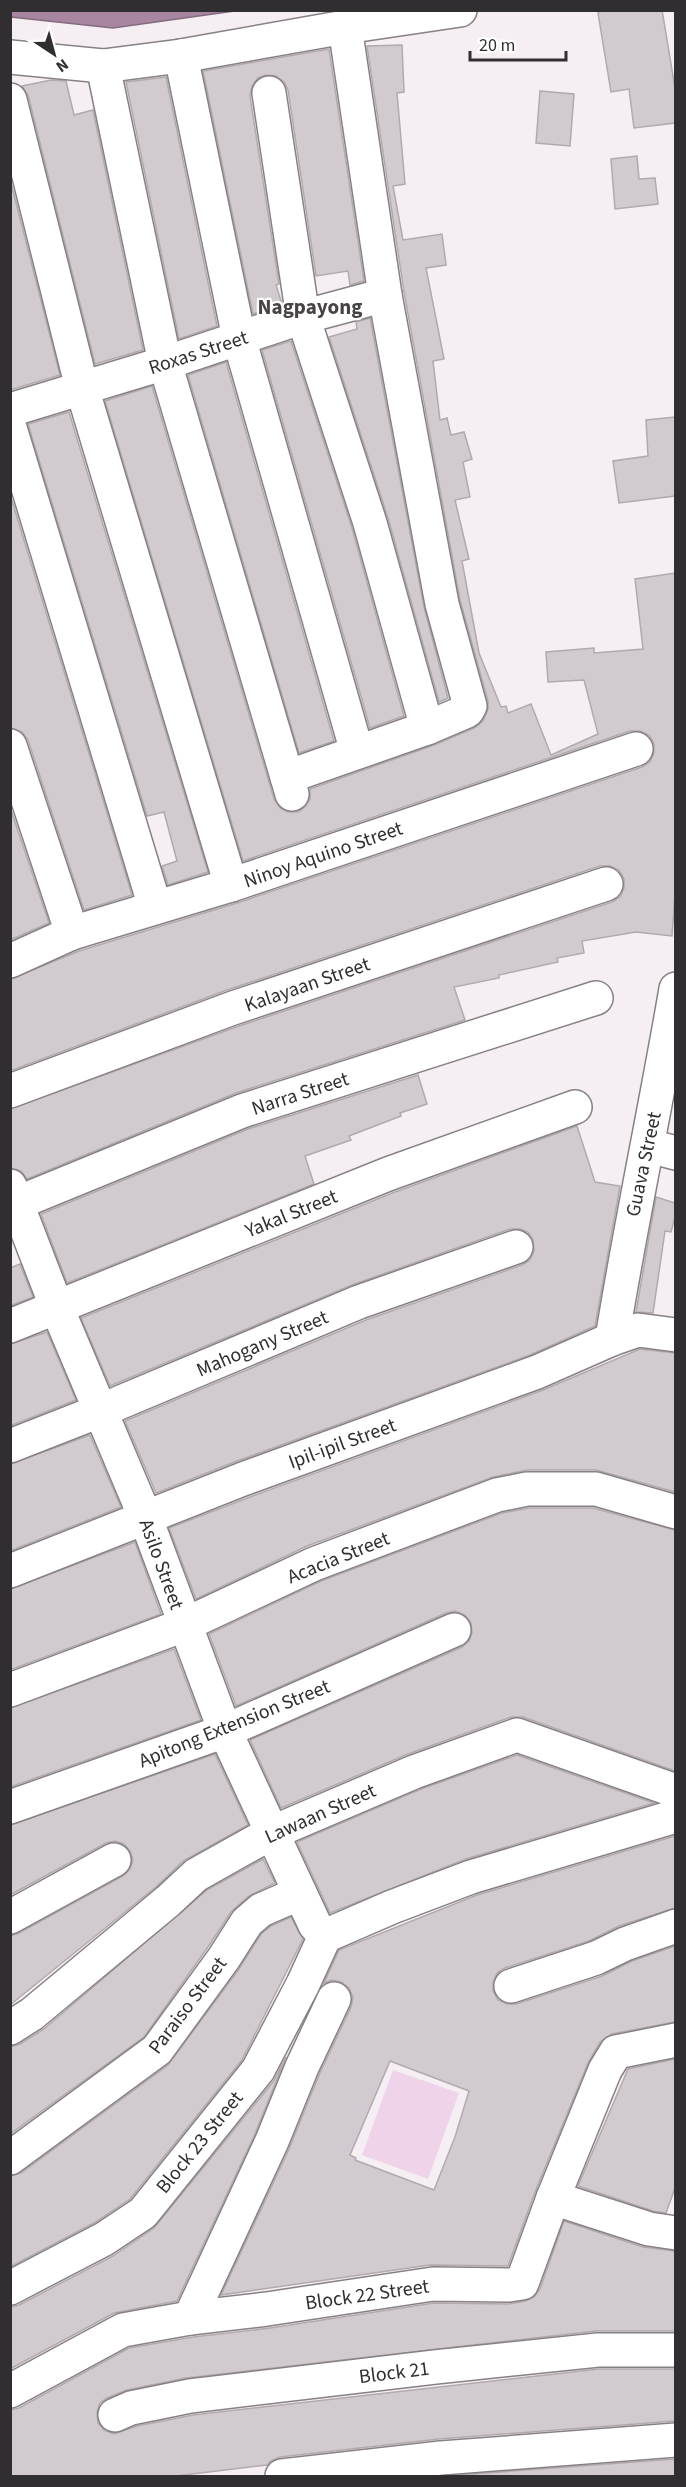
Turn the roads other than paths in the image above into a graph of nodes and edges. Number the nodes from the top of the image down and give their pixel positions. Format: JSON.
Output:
{"nodes":[{"id":1,"x":460,"y":10,"type":"edge"},
{"id":2,"x":345,"y":27,"type":"junction"},
{"id":3,"x":181,"y":56,"type":"junction"},
{"id":4,"x":10,"y":57,"type":"edge"},
{"id":5,"x":103,"y":66,"type":"junction"},
{"id":6,"x":269,"y":93,"type":"dead end"},
{"id":7,"x":10,"y":100,"type":"edge"},
{"id":8,"x":385,"y":296,"type":"junction"},
{"id":9,"x":303,"y":317,"type":"junction"},
{"id":10,"x":239,"y":338,"type":"junction"},
{"id":11,"x":165,"y":363,"type":"junction"},
{"id":12,"x":82,"y":388,"type":"junction"},
{"id":13,"x":10,"y":410,"type":"edge"},
{"id":14,"x":10,"y":428,"type":"edge"},
{"id":15,"x":427,"y":728,"type":"junction"},
{"id":16,"x":10,"y":746,"type":"edge"},
{"id":17,"x":636,"y":749,"type":"dead end"},
{"id":18,"x":357,"y":752,"type":"junction"},
{"id":19,"x":606,"y":884,"type":"dead end"},
{"id":20,"x":231,"y":885,"type":"junction"},
{"id":21,"x":155,"y":907,"type":"junction"},
{"id":22,"x":72,"y":933,"type":"junction"},
{"id":23,"x":10,"y":961,"type":"edge"},
{"id":24,"x":675,"y":989,"type":"edge"},
{"id":25,"x":596,"y":998,"type":"dead end"},
{"id":26,"x":670,"y":1062,"type":"edge"},
{"id":27,"x":10,"y":1091,"type":"edge"},
{"id":28,"x":575,"y":1107,"type":"dead end"},
{"id":29,"x":662,"y":1150,"type":"edge"},
{"id":30,"x":12,"y":1199,"type":"edge"},
{"id":31,"x":516,"y":1247,"type":"dead end"},
{"id":32,"x":57,"y":1308,"type":"junction"},
{"id":33,"x":10,"y":1326,"type":"edge"},
{"id":34,"x":675,"y":1335,"type":"edge"},
{"id":35,"x":612,"y":1339,"type":"junction"},
{"id":36,"x":102,"y":1410,"type":"junction"},
{"id":37,"x":10,"y":1446,"type":"edge"},
{"id":38,"x":675,"y":1512,"type":"edge"},
{"id":39,"x":146,"y":1519,"type":"junction"},
{"id":40,"x":10,"y":1571,"type":"edge"},
{"id":41,"x":184,"y":1625,"type":"junction"},
{"id":42,"x":454,"y":1630,"type":"dead end"},
{"id":43,"x":10,"y":1690,"type":"edge"},
{"id":44,"x":225,"y":1731,"type":"junction"},
{"id":45,"x":675,"y":1791,"type":"edge"},
{"id":46,"x":10,"y":1807,"type":"edge"},
{"id":47,"x":675,"y":1816,"type":"edge"},
{"id":48,"x":271,"y":1833,"type":"junction"},
{"id":49,"x":114,"y":1860,"type":"dead end"},
{"id":50,"x":300,"y":1893,"type":"junction"},
{"id":51,"x":10,"y":1917,"type":"edge"},
{"id":52,"x":675,"y":1926,"type":"edge"},
{"id":53,"x":325,"y":1936,"type":"junction"},
{"id":54,"x":512,"y":1986,"type":"dead end"},
{"id":55,"x":334,"y":1999,"type":"dead end"},
{"id":56,"x":10,"y":2028,"type":"edge"},
{"id":57,"x":675,"y":2040,"type":"edge"},
{"id":58,"x":10,"y":2158,"type":"edge"},
{"id":59,"x":553,"y":2198,"type":"junction"},
{"id":60,"x":675,"y":2233,"type":"edge"},
{"id":61,"x":10,"y":2288,"type":"edge"},
{"id":62,"x":190,"y":2318,"type":"junction"},
{"id":63,"x":675,"y":2350,"type":"edge"},
{"id":64,"x":10,"y":2391,"type":"edge"},
{"id":65,"x":115,"y":2415,"type":"dead end"},
{"id":66,"x":675,"y":2440,"type":"edge"},
{"id":67,"x":282,"y":2476,"type":"edge"}],
"edges":[{"from":1,"to":2,"type":"street"},
{"from":2,"to":3,"type":"street"},
{"from":2,"to":8,"type":"street"},
{"from":3,"to":5,"type":"street"},
{"from":3,"to":10,"type":"street"},
{"from":4,"to":5,"type":"street"},
{"from":5,"to":11,"type":"street"},
{"from":6,"to":9,"type":"street"},
{"from":7,"to":12,"type":"street"},
{"from":8,"to":9,"type":"street","name":"Roxas Street"},
{"from":8,"to":15,"type":"street"},
{"from":9,"to":10,"type":"street","name":"Roxas Street"},
{"from":9,"to":15,"type":"street"},
{"from":10,"to":11,"type":"street","name":"Roxas Street"},
{"from":10,"to":18,"type":"street"},
{"from":11,"to":12,"type":"street","name":"Roxas Street"},
{"from":11,"to":18,"type":"street"},
{"from":12,"to":13,"type":"street","name":"Roxas Street"},
{"from":12,"to":20,"type":"street"},
{"from":14,"to":21,"type":"street"},
{"from":15,"to":18,"type":"street"},
{"from":16,"to":22,"type":"street"},
{"from":17,"to":20,"type":"street","name":"Ninoy Aquino Street"},
{"from":19,"to":27,"type":"street","name":"Kalayaan Street"},
{"from":20,"to":21,"type":"street","name":"Ninoy Aquino Street"},
{"from":21,"to":22,"type":"street","name":"Ninoy Aquino Street"},
{"from":22,"to":23,"type":"street","name":"Ninoy Aquino Street"},
{"from":24,"to":26,"type":"street","name":"Guava Street"},
{"from":25,"to":30,"type":"street","name":"Narra Street"},
{"from":26,"to":29,"type":"street","name":"Guava Street"},
{"from":28,"to":32,"type":"street","name":"Yakal Street"},
{"from":29,"to":35,"type":"street","name":"Guava Street"},
{"from":30,"to":32,"type":"street","name":"Asilo Street"},
{"from":31,"to":36,"type":"street","name":"Mahogany Street"},
{"from":32,"to":33,"type":"street","name":"Yakal Street"},
{"from":32,"to":36,"type":"street","name":"Asilo Street"},
{"from":34,"to":35,"type":"street","name":"Ipil-ipil Street"},
{"from":35,"to":39,"type":"street","name":"Ipil-ipil Street"},
{"from":36,"to":37,"type":"street","name":"Mahogany Street"},
{"from":36,"to":39,"type":"street","name":"Asilo Street"},
{"from":38,"to":41,"type":"street","name":"Acacia Street"},
{"from":39,"to":40,"type":"street","name":"Ipil-ipil Street"},
{"from":39,"to":41,"type":"street","name":"Asilo Street"},
{"from":41,"to":43,"type":"street","name":"Acacia Street"},
{"from":41,"to":44,"type":"street","name":"Asilo Street"},
{"from":42,"to":44,"type":"street","name":"Apitong Extension Street"},
{"from":44,"to":46,"type":"street","name":"Apitong Extension Street"},
{"from":44,"to":48,"type":"street","name":"Asilo Street"},
{"from":45,"to":48,"type":"street","name":"Lawaan Street"},
{"from":47,"to":53,"type":"street"},
{"from":48,"to":50,"type":"street","name":"Asilo Street"},
{"from":48,"to":56,"type":"street","name":"Lawaan Street"},
{"from":49,"to":51,"type":"street"},
{"from":50,"to":53,"type":"street","name":"Asilo Street"},
{"from":50,"to":58,"type":"street","name":"Paraiso Street"},
{"from":52,"to":54,"type":"street"},
{"from":53,"to":61,"type":"street","name":"Block 23 Street"},
{"from":55,"to":62,"type":"street"},
{"from":57,"to":59,"type":"street"},
{"from":59,"to":60,"type":"street"},
{"from":59,"to":62,"type":"street","name":"Block 22 Street"},
{"from":62,"to":64,"type":"street","name":"Block 22 Street"},
{"from":63,"to":65,"type":"street","name":"Block 21"},
{"from":66,"to":67,"type":"street"}]}
